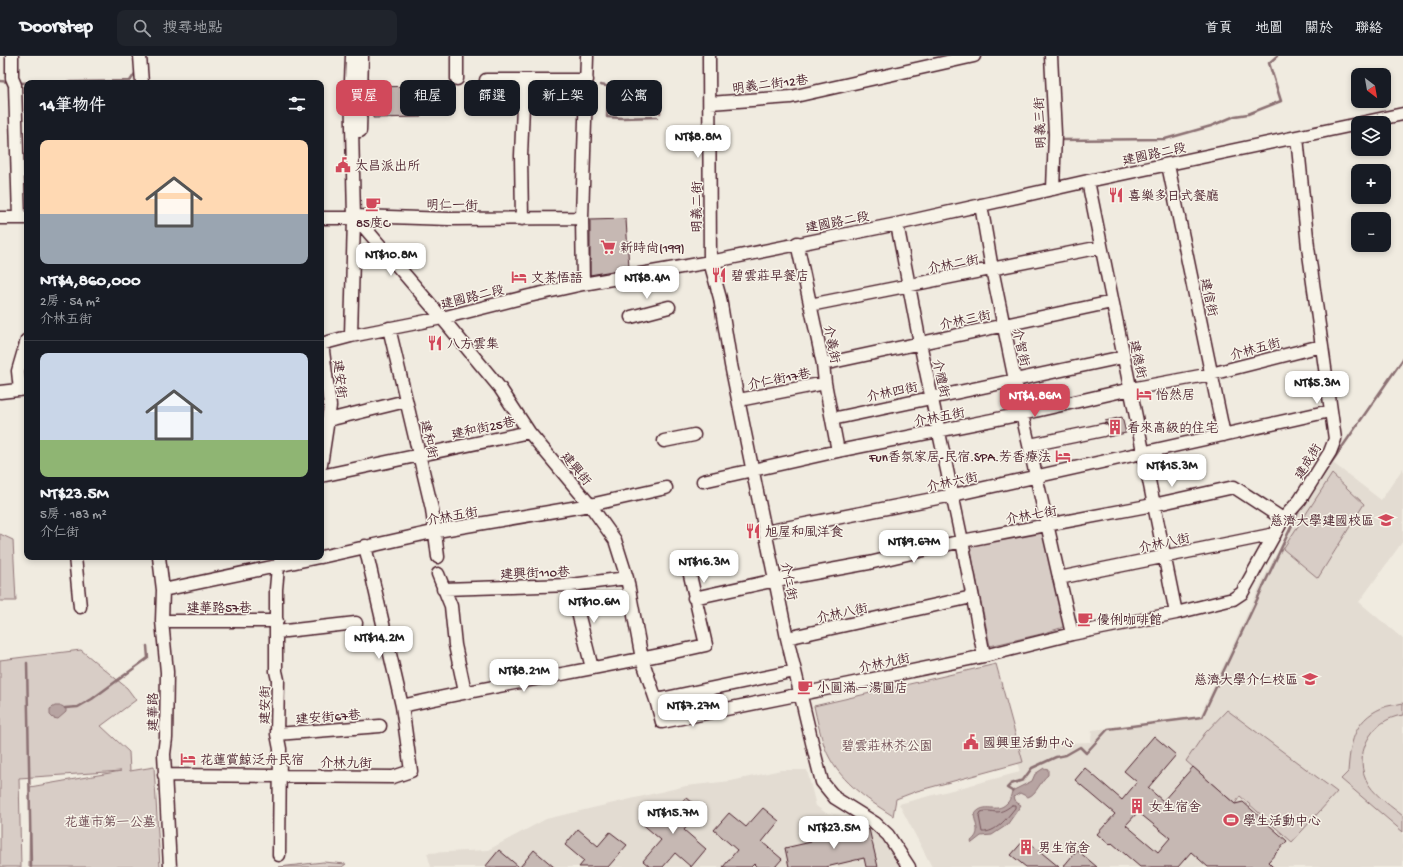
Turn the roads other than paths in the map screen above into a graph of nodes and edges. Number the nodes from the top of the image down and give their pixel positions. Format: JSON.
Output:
{"nodes":[{"id":1,"x":12,"y":56,"type":"edge"},
{"id":2,"x":140,"y":56,"type":"edge"},
{"id":3,"x":352,"y":56,"type":"edge"},
{"id":4,"x":362,"y":56,"type":"edge"},
{"id":5,"x":457,"y":56,"type":"edge"},
{"id":6,"x":587,"y":56,"type":"edge"},
{"id":7,"x":709,"y":56,"type":"edge"},
{"id":8,"x":974,"y":56,"type":"edge"},
{"id":9,"x":1051,"y":56,"type":"edge"},
{"id":10,"x":457,"y":79,"type":"dead end"},
{"id":11,"x":142,"y":80,"type":"edge"},
{"id":12,"x":520,"y":80,"type":"edge"},
{"id":13,"x":524,"y":80,"type":"junction"},
{"id":14,"x":528,"y":80,"type":"edge"},
{"id":15,"x":586,"y":80,"type":"edge"},
{"id":16,"x":710,"y":103,"type":"junction"},
{"id":17,"x":1403,"y":114,"type":"edge"},
{"id":18,"x":585,"y":116,"type":"edge"},
{"id":19,"x":1391,"y":117,"type":"edge"},
{"id":20,"x":1351,"y":125,"type":"edge"},
{"id":21,"x":1297,"y":137,"type":"junction"},
{"id":22,"x":1168,"y":165,"type":"junction"},
{"id":23,"x":1088,"y":181,"type":"junction"},
{"id":24,"x":1053,"y":189,"type":"junction"},
{"id":25,"x":981,"y":205,"type":"junction"},
{"id":26,"x":0,"y":218,"type":"edge"},
{"id":27,"x":23,"y":218,"type":"edge"},
{"id":28,"x":324,"y":218,"type":"edge"},
{"id":29,"x":357,"y":218,"type":"junction"},
{"id":30,"x":582,"y":218,"type":"junction"},
{"id":31,"x":522,"y":219,"type":"junction"},
{"id":32,"x":897,"y":224,"type":"junction"},
{"id":33,"x":797,"y":243,"type":"junction"},
{"id":34,"x":1101,"y":247,"type":"junction"},
{"id":35,"x":710,"y":262,"type":"junction"},
{"id":36,"x":992,"y":269,"type":"junction"},
{"id":37,"x":583,"y":284,"type":"junction"},
{"id":38,"x":909,"y":286,"type":"junction"},
{"id":39,"x":1112,"y":302,"type":"junction"},
{"id":40,"x":810,"y":305,"type":"junction"},
{"id":41,"x":669,"y":306,"type":"dead end"},
{"id":42,"x":631,"y":317,"type":"dead end"},
{"id":43,"x":442,"y":318,"type":"junction"},
{"id":44,"x":1003,"y":325,"type":"junction"},
{"id":45,"x":389,"y":328,"type":"junction"},
{"id":46,"x":354,"y":335,"type":"junction"},
{"id":47,"x":324,"y":342,"type":"edge"},
{"id":48,"x":920,"y":343,"type":"junction"},
{"id":49,"x":1321,"y":346,"type":"junction"},
{"id":50,"x":24,"y":350,"type":"edge"},
{"id":51,"x":1123,"y":357,"type":"junction"},
{"id":52,"x":823,"y":364,"type":"junction"},
{"id":53,"x":1211,"y":374,"type":"junction"},
{"id":54,"x":324,"y":375,"type":"edge"},
{"id":55,"x":1016,"y":380,"type":"junction"},
{"id":56,"x":825,"y":383,"type":"junction"},
{"id":57,"x":23,"y":389,"type":"edge"},
{"id":58,"x":1131,"y":389,"type":"junction"},
{"id":59,"x":0,"y":392,"type":"edge"},
{"id":60,"x":932,"y":397,"type":"junction"},
{"id":61,"x":739,"y":400,"type":"junction"},
{"id":62,"x":406,"y":401,"type":"junction"},
{"id":63,"x":326,"y":407,"type":"edge"},
{"id":64,"x":1330,"y":411,"type":"junction"},
{"id":65,"x":1022,"y":414,"type":"junction"},
{"id":66,"x":832,"y":418,"type":"junction"},
{"id":67,"x":328,"y":420,"type":"junction"},
{"id":68,"x":1103,"y":430,"type":"dead end"},
{"id":69,"x":938,"y":431,"type":"junction"},
{"id":70,"x":529,"y":432,"type":"junction"},
{"id":71,"x":694,"y":435,"type":"dead end"},
{"id":72,"x":1224,"y":435,"type":"junction"},
{"id":73,"x":664,"y":441,"type":"dead end"},
{"id":74,"x":1030,"y":445,"type":"junction"},
{"id":75,"x":324,"y":446,"type":"edge"},
{"id":76,"x":838,"y":451,"type":"junction"},
{"id":77,"x":1144,"y":454,"type":"junction"},
{"id":78,"x":419,"y":455,"type":"junction"},
{"id":79,"x":752,"y":470,"type":"junction"},
{"id":80,"x":324,"y":475,"type":"edge"},
{"id":81,"x":1036,"y":477,"type":"junction"},
{"id":82,"x":703,"y":481,"type":"dead end"},
{"id":83,"x":666,"y":488,"type":"dead end"},
{"id":84,"x":953,"y":495,"type":"junction"},
{"id":85,"x":590,"y":505,"type":"junction"},
{"id":86,"x":1154,"y":505,"type":"junction"},
{"id":87,"x":1283,"y":519,"type":"junction"},
{"id":88,"x":1047,"y":525,"type":"junction"},
{"id":89,"x":434,"y":532,"type":"junction"},
{"id":90,"x":765,"y":532,"type":"junction"},
{"id":91,"x":1275,"y":534,"type":"junction"},
{"id":92,"x":962,"y":541,"type":"junction"},
{"id":93,"x":365,"y":546,"type":"junction"},
{"id":94,"x":324,"y":556,"type":"edge"},
{"id":95,"x":1164,"y":556,"type":"junction"},
{"id":96,"x":438,"y":557,"type":"dead end"},
{"id":97,"x":75,"y":560,"type":"edge"},
{"id":98,"x":159,"y":560,"type":"edge"},
{"id":99,"x":296,"y":560,"type":"edge"},
{"id":100,"x":280,"y":562,"type":"edge"},
{"id":101,"x":438,"y":574,"type":"dead end"},
{"id":102,"x":690,"y":575,"type":"dead end"},
{"id":103,"x":627,"y":578,"type":"junction"},
{"id":104,"x":1059,"y":578,"type":"junction"},
{"id":105,"x":776,"y":580,"type":"junction"},
{"id":106,"x":571,"y":586,"type":"junction"},
{"id":107,"x":443,"y":589,"type":"junction"},
{"id":108,"x":163,"y":590,"type":"junction"},
{"id":109,"x":972,"y":597,"type":"junction"},
{"id":110,"x":694,"y":598,"type":"junction"},
{"id":111,"x":80,"y":607,"type":"dead end"},
{"id":112,"x":1176,"y":613,"type":"junction"},
{"id":113,"x":162,"y":621,"type":"junction"},
{"id":114,"x":356,"y":623,"type":"dead end"},
{"id":115,"x":277,"y":626,"type":"junction"},
{"id":116,"x":1072,"y":634,"type":"junction"},
{"id":117,"x":787,"y":638,"type":"junction"},
{"id":118,"x":984,"y":656,"type":"junction"},
{"id":119,"x":642,"y":659,"type":"junction"},
{"id":120,"x":592,"y":668,"type":"junction"},
{"id":121,"x":795,"y":670,"type":"junction"},
{"id":122,"x":465,"y":692,"type":"junction"},
{"id":123,"x":801,"y":694,"type":"junction"},
{"id":124,"x":656,"y":700,"type":"junction"},
{"id":125,"x":402,"y":706,"type":"junction"},
{"id":126,"x":380,"y":726,"type":"dead end"},
{"id":127,"x":277,"y":734,"type":"junction"},
{"id":128,"x":164,"y":775,"type":"junction"},
{"id":129,"x":280,"y":776,"type":"junction"},
{"id":130,"x":280,"y":855,"type":"dead end"},
{"id":131,"x":170,"y":867,"type":"edge"},
{"id":132,"x":909,"y":867,"type":"edge"}],
"edges":[{"from":1,"to":27,"type":"street"},
{"from":2,"to":11,"type":"street"},
{"from":3,"to":29,"type":"street"},
{"from":4,"to":29,"type":"street"},
{"from":5,"to":10,"type":"street"},
{"from":6,"to":15,"type":"street"},
{"from":7,"to":16,"type":"street","name":"明義二街"},
{"from":8,"to":16,"type":"street","name":"明義二街12巷"},
{"from":9,"to":24,"type":"street","name":"明義三街"},
{"from":12,"to":13,"type":"street"},
{"from":13,"to":14,"type":"street"},
{"from":13,"to":31,"type":"street"},
{"from":16,"to":35,"type":"street","name":"明義二街"},
{"from":17,"to":19,"type":"street"},
{"from":18,"to":30,"type":"street"},
{"from":20,"to":21,"type":"street","name":"建國路二段"},
{"from":21,"to":22,"type":"street","name":"建國路二段"},
{"from":21,"to":49,"type":"street","name":"建成街"},
{"from":22,"to":23,"type":"street","name":"建國路二段"},
{"from":22,"to":53,"type":"street","name":"建信街"},
{"from":23,"to":24,"type":"street","name":"建國路二段"},
{"from":23,"to":34,"type":"street","name":"建德街"},
{"from":24,"to":25,"type":"street","name":"建國路二段"},
{"from":25,"to":32,"type":"street","name":"建國路二段"},
{"from":25,"to":36,"type":"street","name":"介智街"},
{"from":26,"to":27,"type":"street"},
{"from":28,"to":29,"type":"street","name":"明仁一街"},
{"from":29,"to":31,"type":"street","name":"明仁一街"},
{"from":29,"to":43,"type":"street","name":"建興街"},
{"from":29,"to":46,"type":"street"},
{"from":30,"to":31,"type":"street","name":"明仁一街"},
{"from":30,"to":37,"type":"street"},
{"from":32,"to":33,"type":"street","name":"建國路二段"},
{"from":32,"to":38,"type":"street","name":"介禮街"},
{"from":33,"to":35,"type":"street","name":"建國路二段"},
{"from":33,"to":40,"type":"street","name":"介義街"},
{"from":34,"to":36,"type":"street","name":"介林二街"},
{"from":34,"to":39,"type":"street","name":"建德街"},
{"from":35,"to":37,"type":"street","name":"建國路二段"},
{"from":35,"to":61,"type":"street","name":"介仁街"},
{"from":36,"to":38,"type":"street","name":"介林二街"},
{"from":36,"to":44,"type":"street","name":"介智街"},
{"from":37,"to":43,"type":"street","name":"建國路二段"},
{"from":38,"to":40,"type":"street","name":"介林二街"},
{"from":38,"to":48,"type":"street","name":"介禮街"},
{"from":39,"to":44,"type":"street","name":"介林三街"},
{"from":39,"to":51,"type":"street","name":"建德街"},
{"from":40,"to":52,"type":"street","name":"介義街"},
{"from":41,"to":42,"type":"street"},
{"from":43,"to":45,"type":"street","name":"建國路二段"},
{"from":43,"to":70,"type":"street","name":"建興街"},
{"from":44,"to":48,"type":"street","name":"介林三街"},
{"from":44,"to":55,"type":"street","name":"介智街"},
{"from":45,"to":46,"type":"street","name":"建國路二段"},
{"from":45,"to":62,"type":"street","name":"建和街"},
{"from":46,"to":47,"type":"street","name":"建國路二段"},
{"from":48,"to":52,"type":"street","name":"介林三街"},
{"from":48,"to":60,"type":"street","name":"介禮街"},
{"from":49,"to":53,"type":"street","name":"介林五街"},
{"from":49,"to":64,"type":"street","name":"建成街"},
{"from":50,"to":57,"type":"street"},
{"from":51,"to":55,"type":"street","name":"介林四街"},
{"from":51,"to":58,"type":"street","name":"建德街"},
{"from":52,"to":56,"type":"street","name":"介義街"},
{"from":53,"to":58,"type":"street","name":"介林五街"},
{"from":53,"to":72,"type":"street","name":"建信街"},
{"from":54,"to":63,"type":"street","name":"建安街"},
{"from":55,"to":60,"type":"street","name":"介林四街"},
{"from":55,"to":65,"type":"street","name":"介智街"},
{"from":56,"to":61,"type":"street","name":"介仁街17巷"},
{"from":56,"to":66,"type":"street","name":"介義街"},
{"from":57,"to":59,"type":"street"},
{"from":58,"to":65,"type":"street","name":"介林五街"},
{"from":58,"to":77,"type":"street","name":"建德街"},
{"from":60,"to":66,"type":"street","name":"介林四街"},
{"from":60,"to":69,"type":"street","name":"介禮街"},
{"from":61,"to":79,"type":"street","name":"介仁街"},
{"from":62,"to":67,"type":"street"},
{"from":62,"to":78,"type":"street","name":"建和街"},
{"from":63,"to":67,"type":"street","name":"建安街"},
{"from":64,"to":72,"type":"street","name":"介林六街"},
{"from":64,"to":87,"type":"street","name":"建成街"},
{"from":65,"to":69,"type":"street","name":"介林五街"},
{"from":65,"to":74,"type":"street","name":"介智街"},
{"from":66,"to":76,"type":"street","name":"介義街"},
{"from":67,"to":75,"type":"street","name":"建安街"},
{"from":68,"to":74,"type":"street"},
{"from":69,"to":76,"type":"street","name":"介林五街"},
{"from":69,"to":84,"type":"street","name":"介禮街"},
{"from":70,"to":78,"type":"street","name":"建和街25巷"},
{"from":70,"to":85,"type":"street","name":"建興街"},
{"from":71,"to":73,"type":"street"},
{"from":72,"to":77,"type":"street","name":"介林六街"},
{"from":74,"to":81,"type":"street","name":"介智街"},
{"from":76,"to":79,"type":"street","name":"介林五街"},
{"from":77,"to":81,"type":"street","name":"介林六街"},
{"from":77,"to":86,"type":"street","name":"建德街"},
{"from":78,"to":80,"type":"street","name":"建和街25巷"},
{"from":78,"to":89,"type":"street","name":"建和街"},
{"from":79,"to":82,"type":"street","name":"介林五街"},
{"from":79,"to":90,"type":"street","name":"介仁街"},
{"from":81,"to":84,"type":"street","name":"介林六街"},
{"from":81,"to":88,"type":"street","name":"介智街"},
{"from":83,"to":85,"type":"street","name":"介林五街"},
{"from":84,"to":90,"type":"street","name":"介林六街"},
{"from":84,"to":92,"type":"street","name":"介禮街"},
{"from":85,"to":89,"type":"street","name":"介林五街"},
{"from":85,"to":103,"type":"street","name":"建興街"},
{"from":86,"to":87,"type":"street","name":"介林七街"},
{"from":86,"to":88,"type":"street","name":"介林七街"},
{"from":86,"to":95,"type":"street","name":"建德街"},
{"from":87,"to":91,"type":"street","name":"建成街"},
{"from":88,"to":92,"type":"street","name":"介林七街"},
{"from":88,"to":104,"type":"street","name":"介智街"},
{"from":89,"to":93,"type":"street","name":"介林五街"},
{"from":89,"to":96,"type":"street","name":"建和街"},
{"from":90,"to":105,"type":"street","name":"介仁街"},
{"from":91,"to":95,"type":"street","name":"介林八街"},
{"from":91,"to":112,"type":"street","name":"建成街"},
{"from":92,"to":105,"type":"street","name":"介林七街"},
{"from":92,"to":109,"type":"street","name":"介禮街"},
{"from":93,"to":94,"type":"street","name":"介林五街"},
{"from":93,"to":125,"type":"street"},
{"from":95,"to":104,"type":"street","name":"介林八街"},
{"from":95,"to":112,"type":"street","name":"建德街"},
{"from":97,"to":111,"type":"street"},
{"from":98,"to":108,"type":"street","name":"建華路"},
{"from":99,"to":100,"type":"street","name":"介林五街"},
{"from":100,"to":108,"type":"street","name":"介林五街"},
{"from":100,"to":115,"type":"street","name":"建安街"},
{"from":101,"to":107,"type":"street"},
{"from":102,"to":110,"type":"street"},
{"from":103,"to":106,"type":"street","name":"建興街110巷"},
{"from":103,"to":119,"type":"street","name":"建興街"},
{"from":104,"to":116,"type":"street","name":"介智街"},
{"from":105,"to":110,"type":"street","name":"介林七街"},
{"from":105,"to":117,"type":"street","name":"介仁街"},
{"from":106,"to":107,"type":"street","name":"建興街110巷"},
{"from":106,"to":120,"type":"street"},
{"from":107,"to":122,"type":"street"},
{"from":108,"to":113,"type":"street","name":"建華路"},
{"from":109,"to":117,"type":"street","name":"介林八街"},
{"from":109,"to":118,"type":"street","name":"介禮街"},
{"from":110,"to":119,"type":"street"},
{"from":112,"to":116,"type":"street","name":"介林九街"},
{"from":113,"to":115,"type":"street","name":"建華路57巷"},
{"from":113,"to":128,"type":"street","name":"建華路"},
{"from":114,"to":115,"type":"street","name":"建華路57巷"},
{"from":115,"to":127,"type":"street","name":"建安街"},
{"from":116,"to":118,"type":"street","name":"介林九街"},
{"from":117,"to":121,"type":"street","name":"介仁街"},
{"from":118,"to":123,"type":"street","name":"介林九街"},
{"from":119,"to":120,"type":"street"},
{"from":119,"to":124,"type":"street","name":"介林九街"},
{"from":120,"to":122,"type":"street"},
{"from":121,"to":123,"type":"street","name":"介仁街"},
{"from":121,"to":124,"type":"street"},
{"from":122,"to":125,"type":"street"},
{"from":123,"to":124,"type":"street","name":"介林九街"},
{"from":123,"to":132,"type":"street","name":"介仁街"},
{"from":125,"to":129,"type":"street","name":"介林九街"},
{"from":126,"to":127,"type":"street","name":"建安街67巷"},
{"from":127,"to":129,"type":"street","name":"建安街"},
{"from":128,"to":129,"type":"street","name":"介林九街"},
{"from":128,"to":131,"type":"street","name":"建華路"},
{"from":129,"to":130,"type":"street","name":"建安街"}]}
